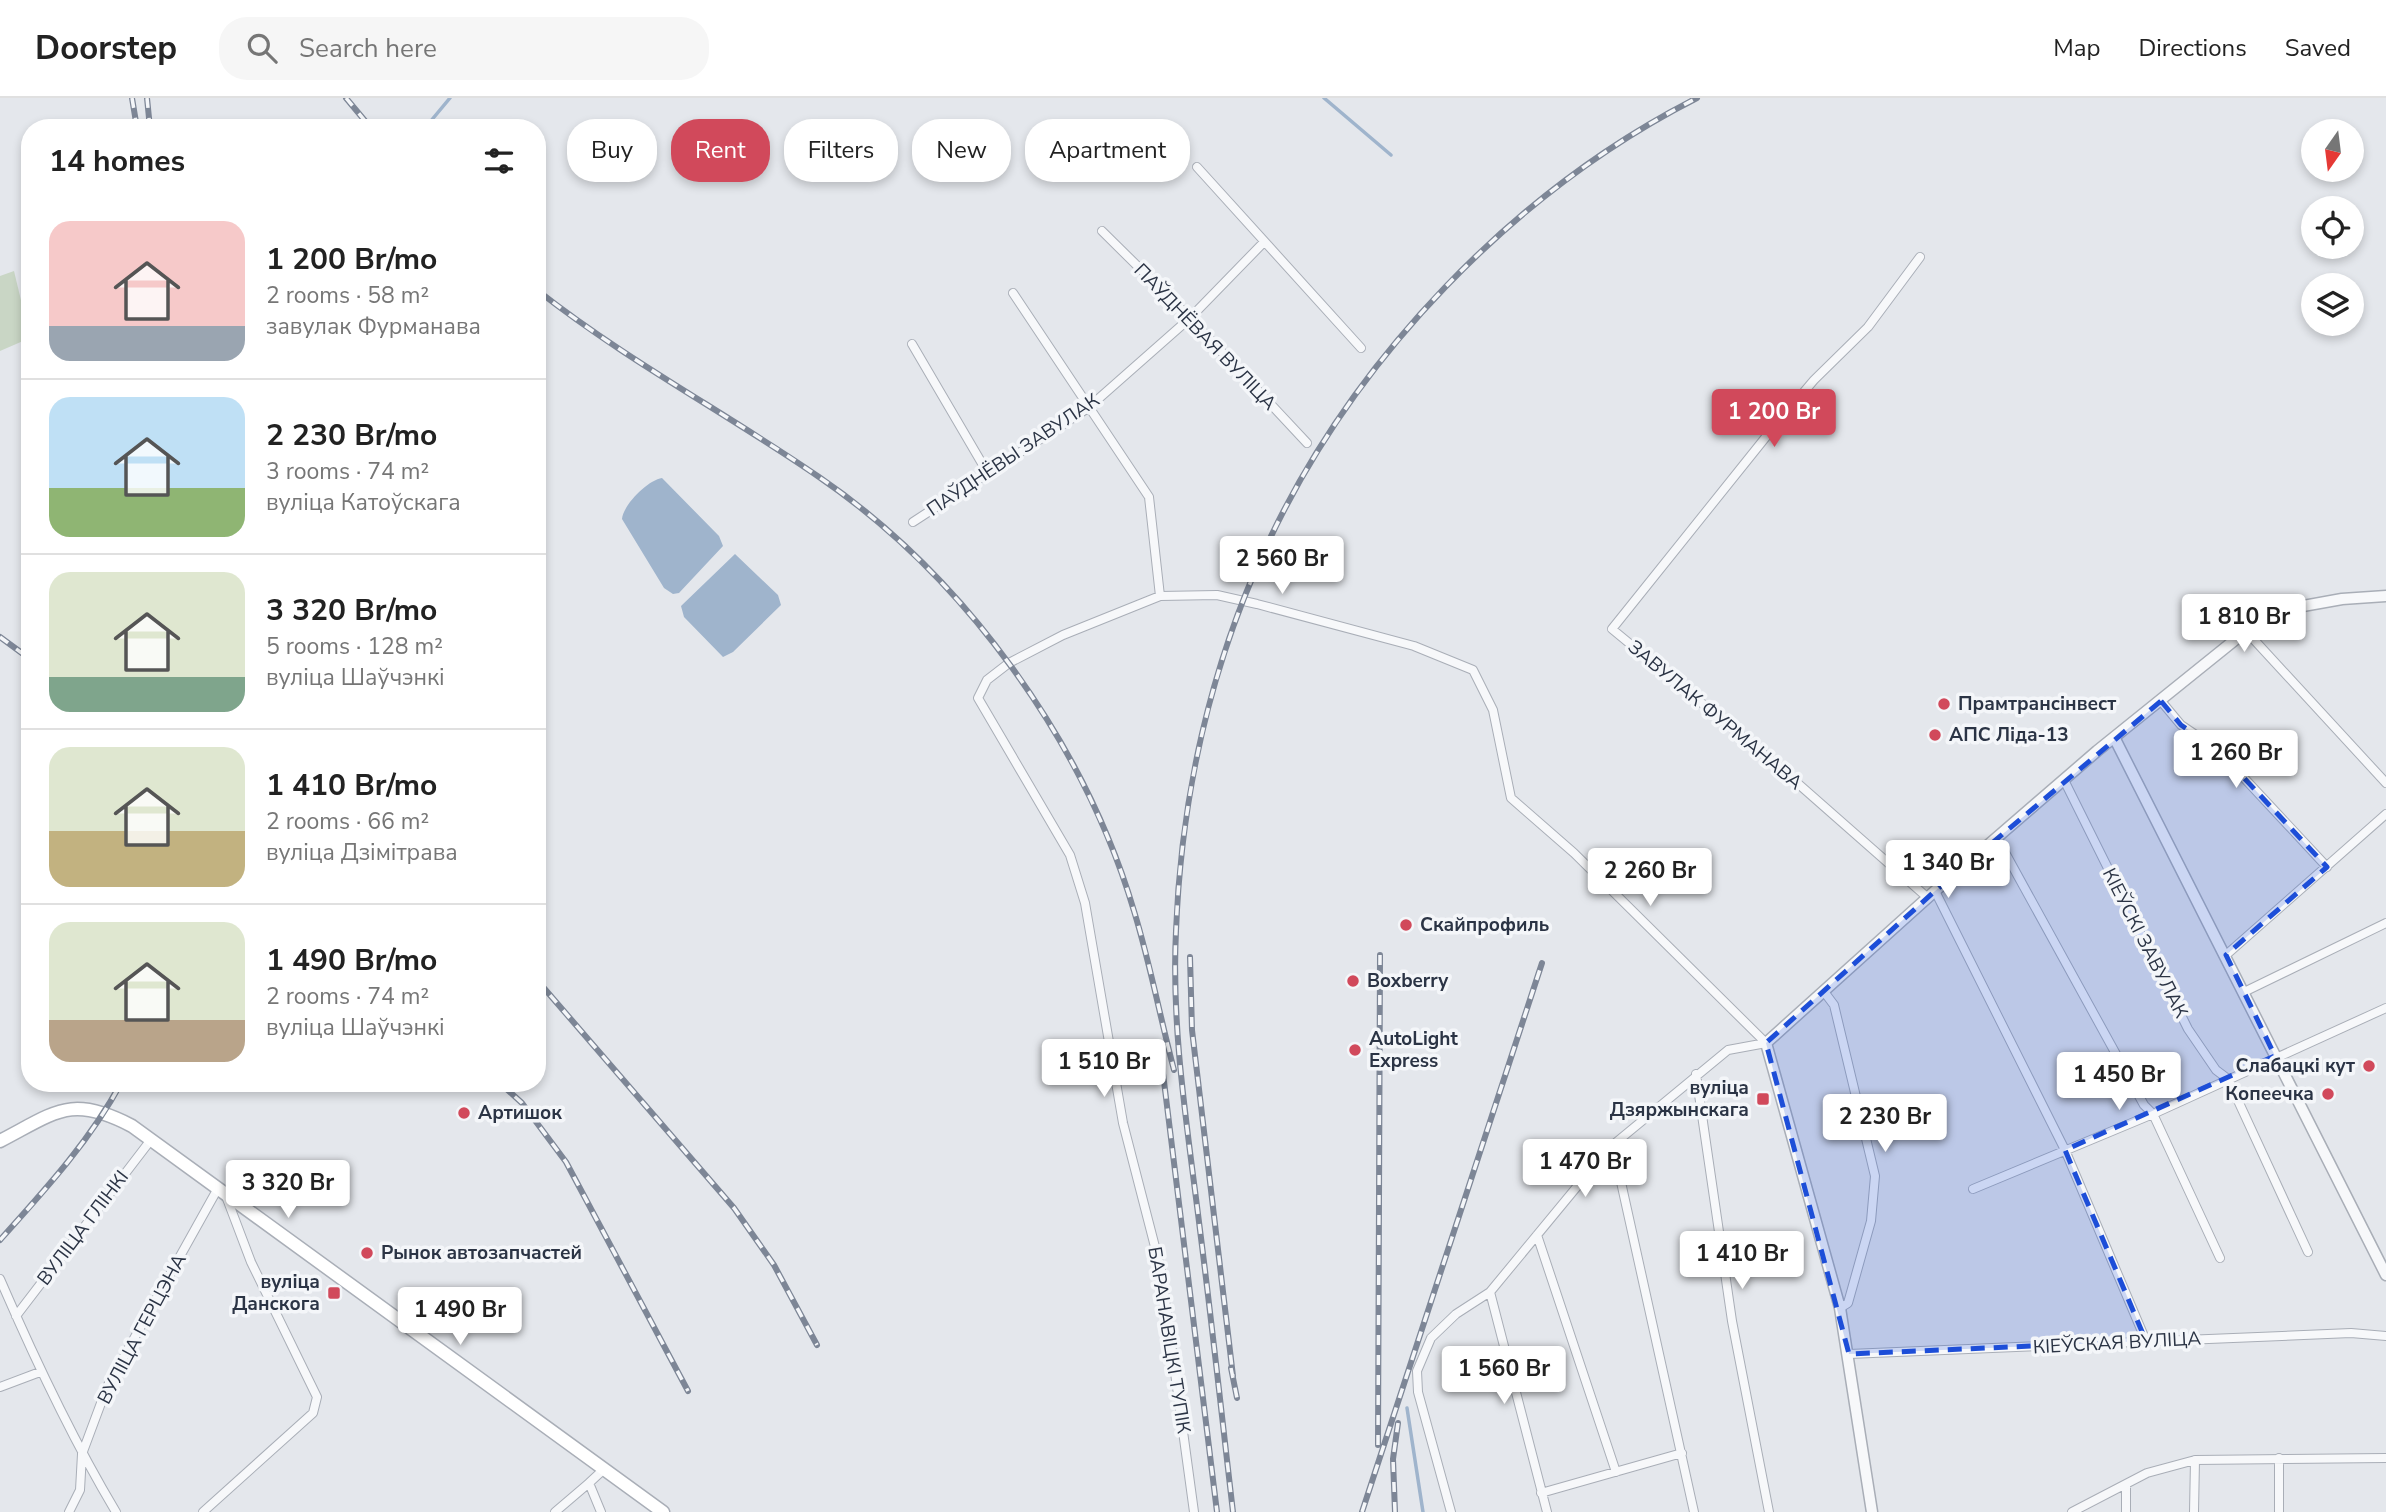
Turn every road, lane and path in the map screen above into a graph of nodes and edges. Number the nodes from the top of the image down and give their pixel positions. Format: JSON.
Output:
{"nodes":[{"id":1,"x":1197,"y":167,"type":"dead end"},
{"id":2,"x":1102,"y":231,"type":"dead end"},
{"id":3,"x":1264,"y":242,"type":"junction"},
{"id":4,"x":1920,"y":257,"type":"dead end"},
{"id":5,"x":1013,"y":293,"type":"dead end"},
{"id":6,"x":1190,"y":318,"type":"junction"},
{"id":7,"x":912,"y":344,"type":"dead end"},
{"id":8,"x":1361,"y":348,"type":"dead end"},
{"id":9,"x":1088,"y":408,"type":"junction"},
{"id":10,"x":1307,"y":443,"type":"dead end"},
{"id":11,"x":987,"y":472,"type":"junction"},
{"id":12,"x":913,"y":522,"type":"dead end"},
{"id":13,"x":1160,"y":596,"type":"junction"},
{"id":14,"x":2386,"y":596,"type":"edge"},
{"id":15,"x":2246,"y":632,"type":"junction"},
{"id":16,"x":2161,"y":701,"type":"junction"},
{"id":17,"x":2115,"y":739,"type":"junction"},
{"id":18,"x":2064,"y":780,"type":"junction"},
{"id":19,"x":2386,"y":782,"type":"edge"},
{"id":20,"x":2386,"y":814,"type":"edge"},
{"id":21,"x":1997,"y":838,"type":"junction"},
{"id":22,"x":2327,"y":867,"type":"junction"},
{"id":23,"x":1931,"y":894,"type":"junction"},
{"id":24,"x":2386,"y":923,"type":"edge"},
{"id":25,"x":2226,"y":955,"type":"junction"},
{"id":26,"x":2244,"y":992,"type":"junction"},
{"id":27,"x":1825,"y":993,"type":"junction"},
{"id":28,"x":2386,"y":1008,"type":"edge"},
{"id":29,"x":1766,"y":1043,"type":"junction"},
{"id":30,"x":2275,"y":1056,"type":"junction"},
{"id":31,"x":1696,"y":1074,"type":"junction"},
{"id":32,"x":2228,"y":1079,"type":"junction"},
{"id":33,"x":2152,"y":1114,"type":"junction"},
{"id":34,"x":0,"y":1141,"type":"edge"},
{"id":35,"x":150,"y":1141,"type":"junction"},
{"id":36,"x":1608,"y":1149,"type":"junction"},
{"id":37,"x":2065,"y":1150,"type":"junction"},
{"id":38,"x":1973,"y":1189,"type":"dead end"},
{"id":39,"x":222,"y":1193,"type":"junction"},
{"id":40,"x":1537,"y":1235,"type":"junction"},
{"id":41,"x":2308,"y":1252,"type":"dead end"},
{"id":42,"x":2220,"y":1258,"type":"dead end"},
{"id":43,"x":2386,"y":1275,"type":"edge"},
{"id":44,"x":0,"y":1279,"type":"edge"},
{"id":45,"x":1490,"y":1292,"type":"junction"},
{"id":46,"x":1840,"y":1308,"type":"junction"},
{"id":47,"x":16,"y":1316,"type":"junction"},
{"id":48,"x":2386,"y":1336,"type":"edge"},
{"id":49,"x":2146,"y":1341,"type":"junction"},
{"id":50,"x":1849,"y":1354,"type":"junction"},
{"id":51,"x":40,"y":1372,"type":"junction"},
{"id":52,"x":0,"y":1387,"type":"edge"},
{"id":53,"x":1682,"y":1453,"type":"junction"},
{"id":54,"x":82,"y":1454,"type":"junction"},
{"id":55,"x":2279,"y":1458,"type":"junction"},
{"id":56,"x":2386,"y":1458,"type":"edge"},
{"id":57,"x":2195,"y":1460,"type":"junction"},
{"id":58,"x":603,"y":1470,"type":"junction"},
{"id":59,"x":1616,"y":1472,"type":"junction"},
{"id":60,"x":589,"y":1483,"type":"junction"},
{"id":61,"x":2126,"y":1486,"type":"junction"},
{"id":62,"x":1541,"y":1493,"type":"junction"},
{"id":63,"x":69,"y":1512,"type":"edge"},
{"id":64,"x":116,"y":1512,"type":"edge"},
{"id":65,"x":203,"y":1512,"type":"edge"},
{"id":66,"x":555,"y":1512,"type":"edge"},
{"id":67,"x":601,"y":1512,"type":"edge"},
{"id":68,"x":663,"y":1512,"type":"edge"},
{"id":69,"x":1194,"y":1512,"type":"edge"},
{"id":70,"x":1451,"y":1512,"type":"edge"},
{"id":71,"x":1546,"y":1512,"type":"edge"},
{"id":72,"x":1694,"y":1512,"type":"edge"},
{"id":73,"x":1769,"y":1512,"type":"edge"},
{"id":74,"x":1872,"y":1512,"type":"edge"},
{"id":75,"x":2072,"y":1512,"type":"edge"},
{"id":76,"x":2126,"y":1512,"type":"edge"},
{"id":77,"x":2194,"y":1512,"type":"edge"},
{"id":78,"x":2279,"y":1512,"type":"edge"}],
"edges":[{"from":1,"to":3,"type":"street"},
{"from":2,"to":6,"type":"street","name":"ПАЎДНЁВАЯ ВУЛІЦА"},
{"from":3,"to":6,"type":"street","name":"ПАЎДНЁВЫ ЗАВУЛАК"},
{"from":3,"to":8,"type":"street"},
{"from":4,"to":23,"type":"street","name":"ЗАВУЛАК ФУРМАНАВА"},
{"from":5,"to":9,"type":"street"},
{"from":6,"to":9,"type":"street","name":"ПАЎДНЁВЫ ЗАВУЛАК"},
{"from":6,"to":10,"type":"street","name":"ПАЎДНЁВАЯ ВУЛІЦА"},
{"from":7,"to":11,"type":"street"},
{"from":9,"to":11,"type":"street","name":"ПАЎДНЁВЫ ЗАВУЛАК"},
{"from":9,"to":13,"type":"street"},
{"from":11,"to":12,"type":"street","name":"ПАЎДНЁВЫ ЗАВУЛАК"},
{"from":13,"to":29,"type":"street"},
{"from":13,"to":69,"type":"street","name":"БАРАНАВІЦКІ ТУПІК"},
{"from":14,"to":15,"type":"street"},
{"from":15,"to":16,"type":"street"},
{"from":15,"to":19,"type":"street"},
{"from":16,"to":17,"type":"street"},
{"from":16,"to":22,"type":"street"},
{"from":17,"to":18,"type":"street"},
{"from":17,"to":25,"type":"street"},
{"from":18,"to":21,"type":"street"},
{"from":18,"to":32,"type":"street","name":"КІЕЎСКІ ЗАВУЛАК"},
{"from":20,"to":22,"type":"street"},
{"from":21,"to":23,"type":"street"},
{"from":21,"to":33,"type":"street"},
{"from":22,"to":25,"type":"street"},
{"from":23,"to":27,"type":"street"},
{"from":23,"to":37,"type":"street"},
{"from":24,"to":26,"type":"street"},
{"from":25,"to":26,"type":"street"},
{"from":26,"to":30,"type":"street"},
{"from":27,"to":29,"type":"street"},
{"from":27,"to":46,"type":"street"},
{"from":28,"to":30,"type":"street"},
{"from":29,"to":31,"type":"street"},
{"from":29,"to":46,"type":"street"},
{"from":30,"to":32,"type":"street"},
{"from":30,"to":43,"type":"street"},
{"from":31,"to":36,"type":"street"},
{"from":31,"to":73,"type":"street"},
{"from":32,"to":33,"type":"street"},
{"from":32,"to":41,"type":"street","name":"КІЕЎСКІ ЗАВУЛАК"},
{"from":33,"to":37,"type":"street"},
{"from":33,"to":42,"type":"street"},
{"from":34,"to":35,"type":"main road"},
{"from":35,"to":39,"type":"main road"},
{"from":35,"to":47,"type":"street","name":"ВУЛІЦА ГЛІНКІ"},
{"from":36,"to":40,"type":"street"},
{"from":36,"to":53,"type":"street"},
{"from":37,"to":38,"type":"street"},
{"from":37,"to":49,"type":"street"},
{"from":39,"to":54,"type":"street","name":"ВУЛІЦА ГЕРЦЭНА"},
{"from":39,"to":58,"type":"main road"},
{"from":39,"to":65,"type":"street"},
{"from":40,"to":45,"type":"street"},
{"from":40,"to":59,"type":"street"},
{"from":44,"to":47,"type":"street"},
{"from":45,"to":62,"type":"street"},
{"from":45,"to":70,"type":"street"},
{"from":46,"to":50,"type":"street"},
{"from":47,"to":51,"type":"street"},
{"from":48,"to":49,"type":"street","name":"КІЕЎСКАЯ ВУЛІЦА"},
{"from":49,"to":50,"type":"street","name":"КІЕЎСКАЯ ВУЛІЦА"},
{"from":50,"to":74,"type":"street"},
{"from":51,"to":52,"type":"street"},
{"from":51,"to":54,"type":"street"},
{"from":53,"to":59,"type":"street"},
{"from":53,"to":72,"type":"street"},
{"from":54,"to":63,"type":"street","name":"ВУЛІЦА ГЕРЦЭНА"},
{"from":54,"to":64,"type":"street"},
{"from":55,"to":56,"type":"street"},
{"from":55,"to":57,"type":"street"},
{"from":55,"to":78,"type":"street"},
{"from":57,"to":61,"type":"street"},
{"from":57,"to":77,"type":"street"},
{"from":58,"to":60,"type":"street"},
{"from":58,"to":68,"type":"main road"},
{"from":59,"to":62,"type":"street"},
{"from":60,"to":66,"type":"street"},
{"from":60,"to":67,"type":"street"},
{"from":61,"to":75,"type":"street"},
{"from":61,"to":76,"type":"street"},
{"from":62,"to":71,"type":"street"}]}
